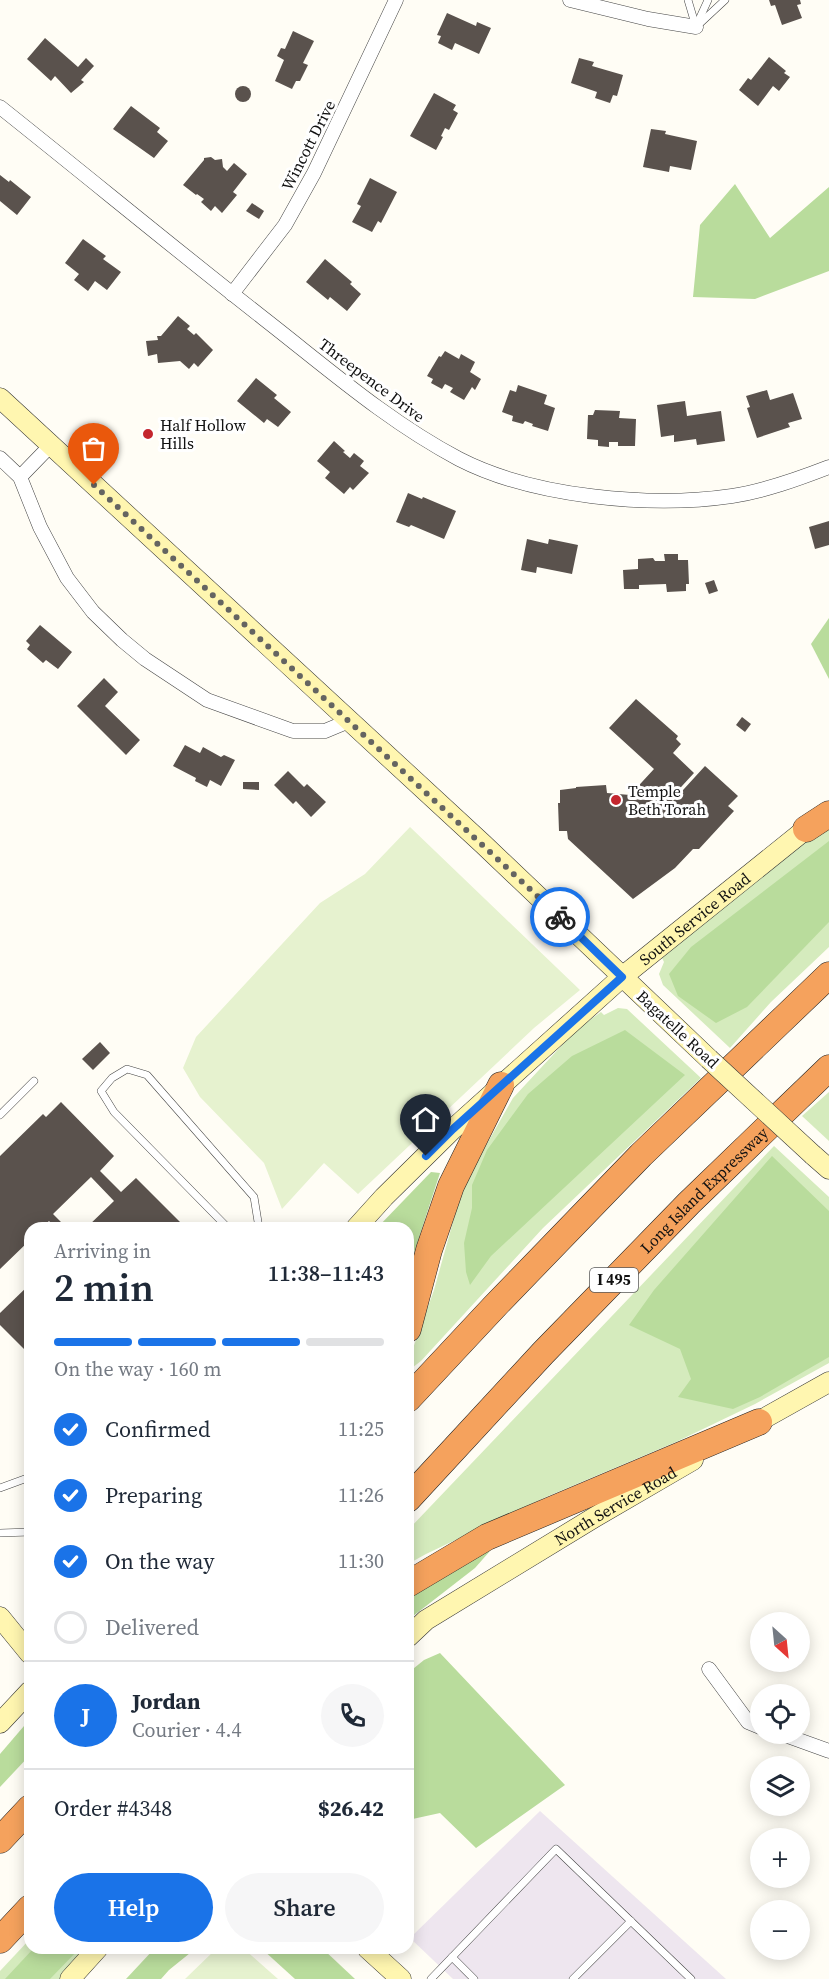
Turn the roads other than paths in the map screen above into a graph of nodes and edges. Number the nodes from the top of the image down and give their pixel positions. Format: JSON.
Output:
{"nodes":[{"id":1,"x":396,"y":0,"type":"edge"},
{"id":2,"x":570,"y":0,"type":"edge"},
{"id":3,"x":688,"y":0,"type":"edge"},
{"id":4,"x":708,"y":0,"type":"edge"},
{"id":5,"x":725,"y":0,"type":"edge"},
{"id":6,"x":696,"y":27,"type":"junction"},
{"id":7,"x":0,"y":107,"type":"edge"},
{"id":8,"x":232,"y":294,"type":"junction"},
{"id":9,"x":0,"y":398,"type":"edge"},
{"id":10,"x":51,"y":445,"type":"junction"},
{"id":11,"x":0,"y":458,"type":"edge"},
{"id":12,"x":829,"y":467,"type":"edge"},
{"id":13,"x":20,"y":477,"type":"junction"},
{"id":14,"x":349,"y":721,"type":"junction"},
{"id":15,"x":829,"y":812,"type":"edge"},
{"id":16,"x":806,"y":830,"type":"joint"},
{"id":17,"x":829,"y":975,"type":"edge"},
{"id":18,"x":622,"y":977,"type":"junction"},
{"id":19,"x":829,"y":1068,"type":"edge"},
{"id":20,"x":34,"y":1081,"type":"dead end"},
{"id":21,"x":501,"y":1086,"type":"junction"},
{"id":22,"x":0,"y":1115,"type":"edge"},
{"id":23,"x":829,"y":1169,"type":"edge"},
{"id":24,"x":222,"y":1222,"type":"edge"},
{"id":25,"x":258,"y":1222,"type":"edge"},
{"id":26,"x":361,"y":1222,"type":"edge"},
{"id":27,"x":414,"y":1306,"type":"edge"},
{"id":28,"x":829,"y":1382,"type":"edge"},
{"id":29,"x":414,"y":1393,"type":"edge"},
{"id":30,"x":759,"y":1422,"type":"junction"},
{"id":31,"x":24,"y":1479,"type":"edge"},
{"id":32,"x":0,"y":1488,"type":"edge"},
{"id":33,"x":414,"y":1493,"type":"edge"},
{"id":34,"x":24,"y":1532,"type":"edge"},
{"id":35,"x":0,"y":1533,"type":"edge"},
{"id":36,"x":414,"y":1580,"type":"edge"},
{"id":37,"x":0,"y":1617,"type":"edge"},
{"id":38,"x":414,"y":1631,"type":"edge"},
{"id":39,"x":24,"y":1647,"type":"edge"},
{"id":40,"x":710,"y":1669,"type":"dead end"},
{"id":41,"x":24,"y":1697,"type":"edge"},
{"id":42,"x":0,"y":1723,"type":"edge"},
{"id":43,"x":750,"y":1723,"type":"edge"},
{"id":44,"x":810,"y":1744,"type":"edge"},
{"id":45,"x":829,"y":1751,"type":"edge"},
{"id":46,"x":24,"y":1814,"type":"edge"},
{"id":47,"x":0,"y":1840,"type":"edge"},
{"id":48,"x":24,"y":1915,"type":"edge"},
{"id":49,"x":631,"y":1921,"type":"junction"},
{"id":50,"x":0,"y":1941,"type":"edge"},
{"id":51,"x":93,"y":1954,"type":"edge"},
{"id":52,"x":374,"y":1954,"type":"edge"},
{"id":53,"x":452,"y":1957,"type":"junction"},
{"id":54,"x":70,"y":1979,"type":"edge"},
{"id":55,"x":401,"y":1979,"type":"edge"},
{"id":56,"x":431,"y":1979,"type":"edge"},
{"id":57,"x":474,"y":1979,"type":"edge"},
{"id":58,"x":573,"y":1979,"type":"edge"},
{"id":59,"x":691,"y":1979,"type":"edge"}],
"edges":[{"from":1,"to":8,"type":"street","name":"Wincott Drive"},
{"from":2,"to":6,"type":"street"},
{"from":3,"to":6,"type":"lane"},
{"from":4,"to":6,"type":"lane"},
{"from":5,"to":6,"type":"lane"},
{"from":7,"to":8,"type":"street","name":"Threepence Drive"},
{"from":8,"to":12,"type":"street","name":"Threepence Drive"},
{"from":9,"to":10,"type":"street","name":"Bagatelle Road"},
{"from":10,"to":13,"type":"street"},
{"from":10,"to":14,"type":"street","name":"Bagatelle Road"},
{"from":11,"to":13,"type":"street"},
{"from":13,"to":14,"type":"street"},
{"from":14,"to":18,"type":"street","name":"Bagatelle Road"},
{"from":15,"to":16,"type":"highway"},
{"from":16,"to":18,"type":"street","name":"South Service Road"},
{"from":17,"to":29,"type":"highway"},
{"from":18,"to":21,"type":"street","name":"South Service Road"},
{"from":18,"to":23,"type":"street","name":"Bagatelle Road","bridge":true},
{"from":19,"to":33,"type":"highway","name":"Long Island Expressway","number":"I 495"},
{"from":20,"to":22,"type":"lane"},
{"from":21,"to":26,"type":"street","name":"South Service Road"},
{"from":21,"to":27,"type":"highway"},
{"from":24,"to":25,"type":"lane"},
{"from":28,"to":30,"type":"street","name":"North Service Road"},
{"from":30,"to":36,"type":"highway"},
{"from":30,"to":38,"type":"street","name":"North Service Road"},
{"from":31,"to":32,"type":"lane"},
{"from":34,"to":35,"type":"lane"},
{"from":37,"to":39,"type":"street"},
{"from":40,"to":43,"type":"street"},
{"from":41,"to":42,"type":"street"},
{"from":44,"to":45,"type":"street"},
{"from":46,"to":47,"type":"highway"},
{"from":48,"to":50,"type":"highway"},
{"from":49,"to":53,"type":"lane"},
{"from":49,"to":58,"type":"lane"},
{"from":49,"to":59,"type":"lane"},
{"from":51,"to":54,"type":"street"},
{"from":52,"to":55,"type":"street"},
{"from":53,"to":56,"type":"lane"},
{"from":53,"to":57,"type":"lane"}]}
